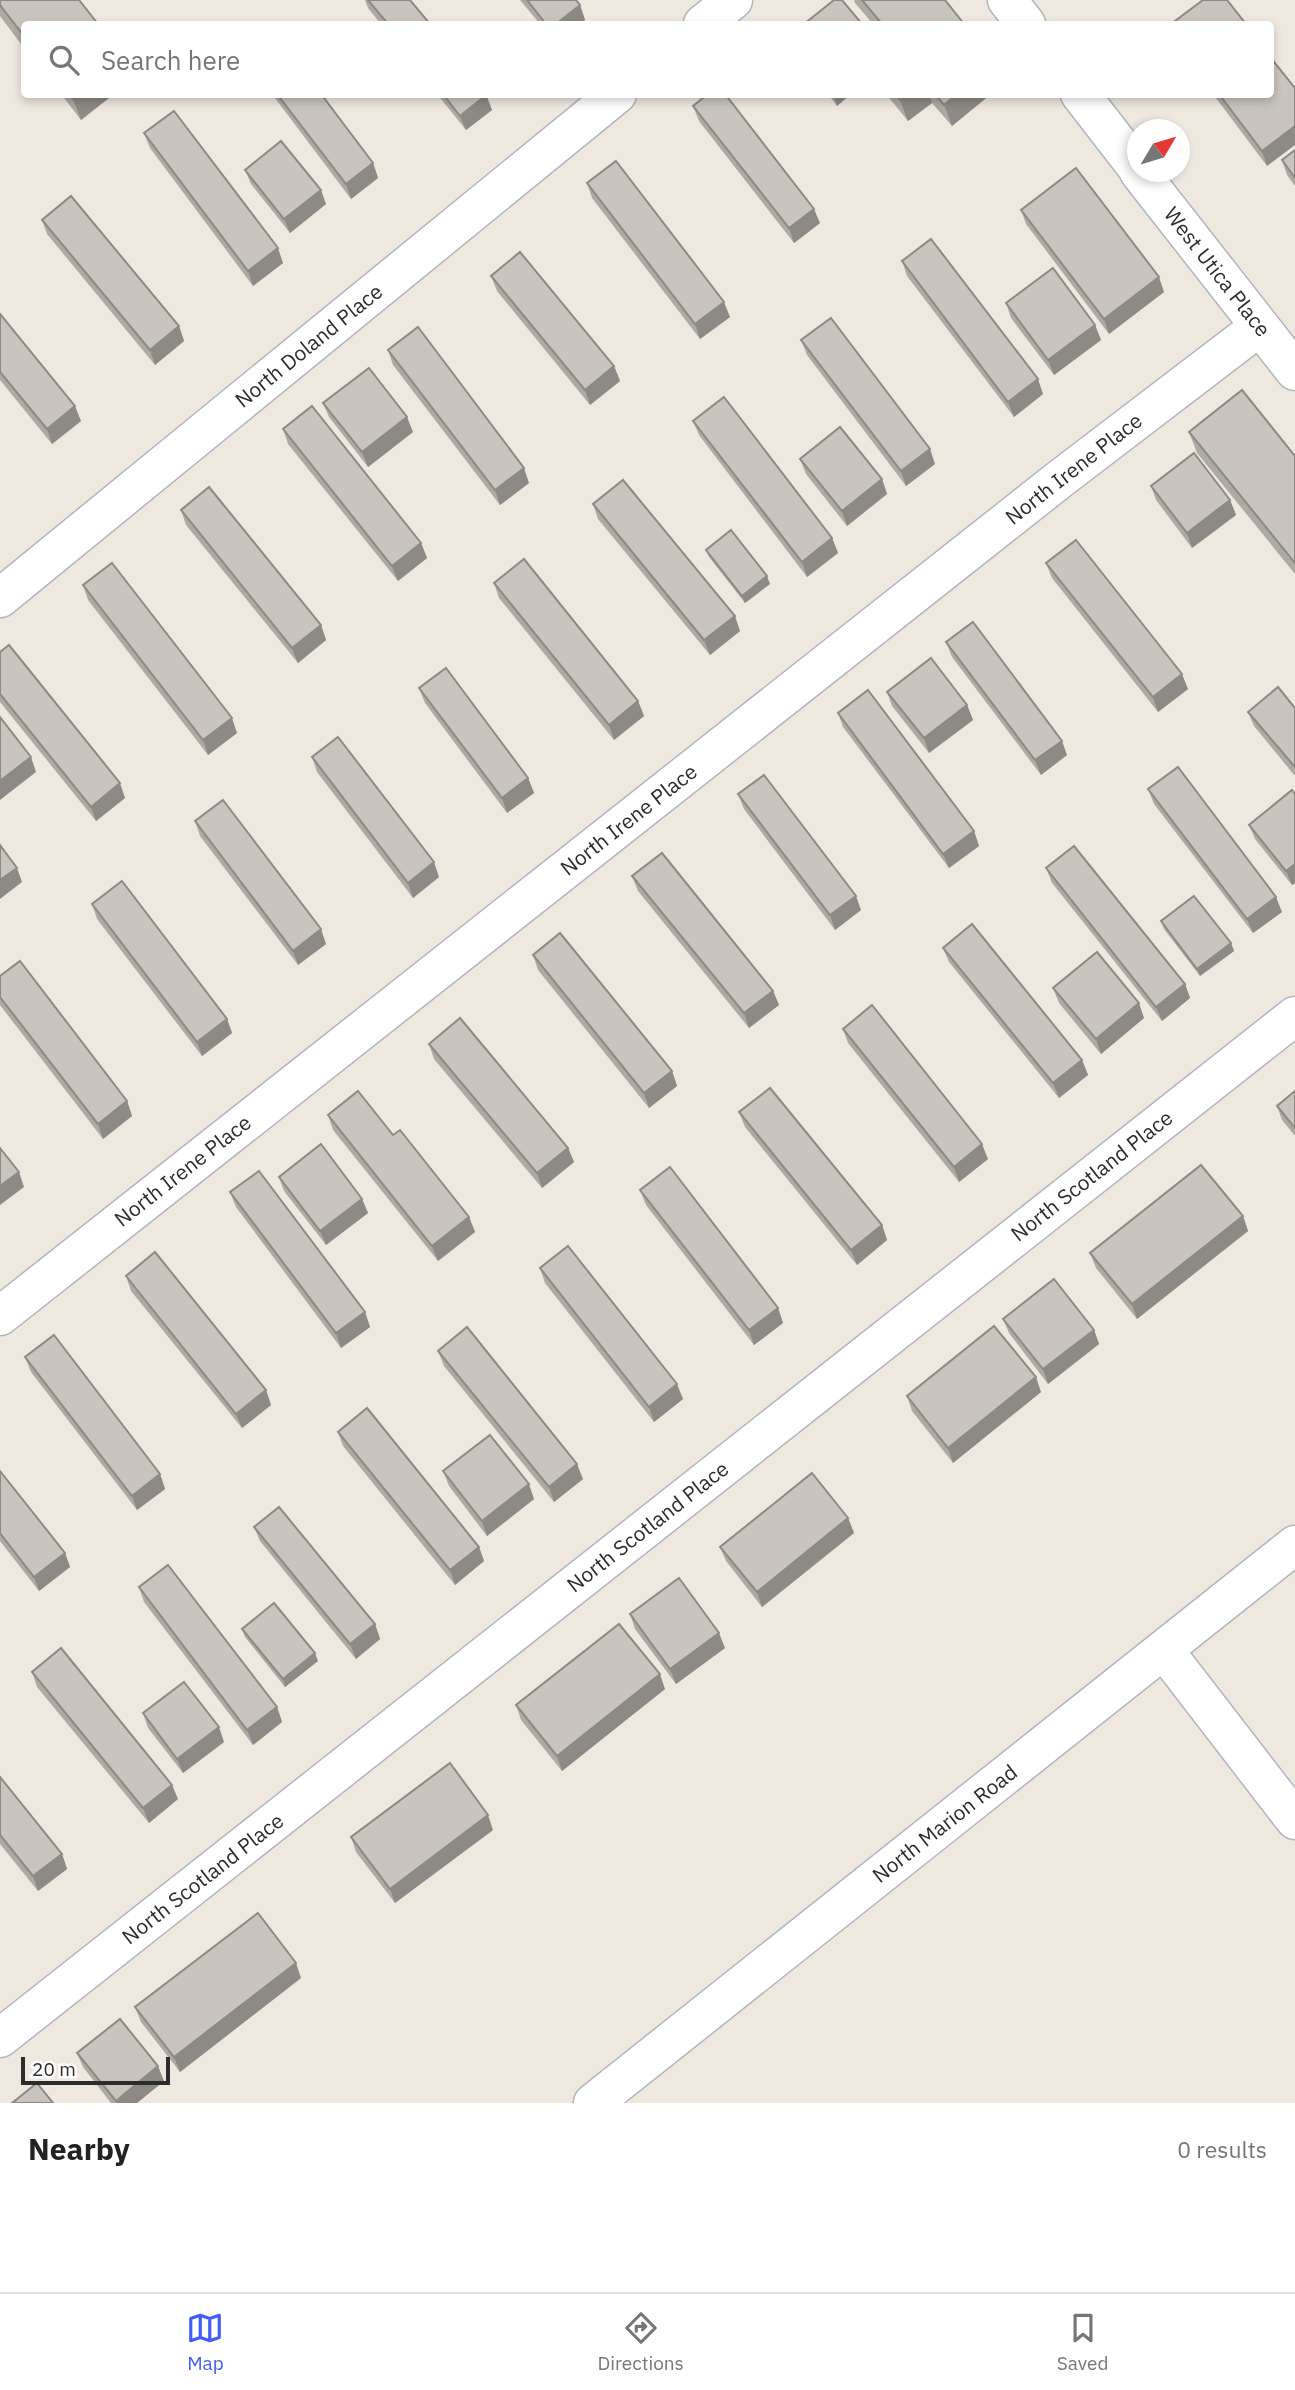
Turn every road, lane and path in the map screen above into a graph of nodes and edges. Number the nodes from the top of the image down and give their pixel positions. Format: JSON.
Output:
{"nodes":[{"id":1,"x":733,"y":0,"type":"edge"},
{"id":2,"x":1007,"y":0,"type":"edge"},
{"id":3,"x":707,"y":21,"type":"edge"},
{"id":4,"x":1024,"y":21,"type":"edge"},
{"id":5,"x":612,"y":98,"type":"edge"},
{"id":6,"x":1083,"y":98,"type":"edge"},
{"id":7,"x":1127,"y":156,"type":"edge"},
{"id":8,"x":1147,"y":182,"type":"edge"},
{"id":9,"x":1259,"y":327,"type":"junction"},
{"id":10,"x":1295,"y":371,"type":"edge"},
{"id":11,"x":0,"y":598,"type":"edge"},
{"id":12,"x":1295,"y":1016,"type":"edge"},
{"id":13,"x":0,"y":1316,"type":"edge"},
{"id":14,"x":1295,"y":1545,"type":"edge"},
{"id":15,"x":1164,"y":1650,"type":"junction"},
{"id":16,"x":1295,"y":1820,"type":"edge"},
{"id":17,"x":0,"y":2039,"type":"edge"},
{"id":18,"x":593,"y":2103,"type":"edge"}],
"edges":[{"from":1,"to":3,"type":"street"},
{"from":2,"to":4,"type":"street"},
{"from":5,"to":11,"type":"street","name":"North Doland Place"},
{"from":6,"to":7,"type":"street","name":"West Utica Place"},
{"from":8,"to":9,"type":"street","name":"West Utica Place"},
{"from":9,"to":10,"type":"street","name":"West Utica Place"},
{"from":9,"to":13,"type":"street","name":"North Irene Place"},
{"from":12,"to":17,"type":"street","name":"North Scotland Place"},
{"from":14,"to":15,"type":"street","name":"North Marion Road"},
{"from":15,"to":16,"type":"street"},
{"from":15,"to":18,"type":"street","name":"North Marion Road"}]}
